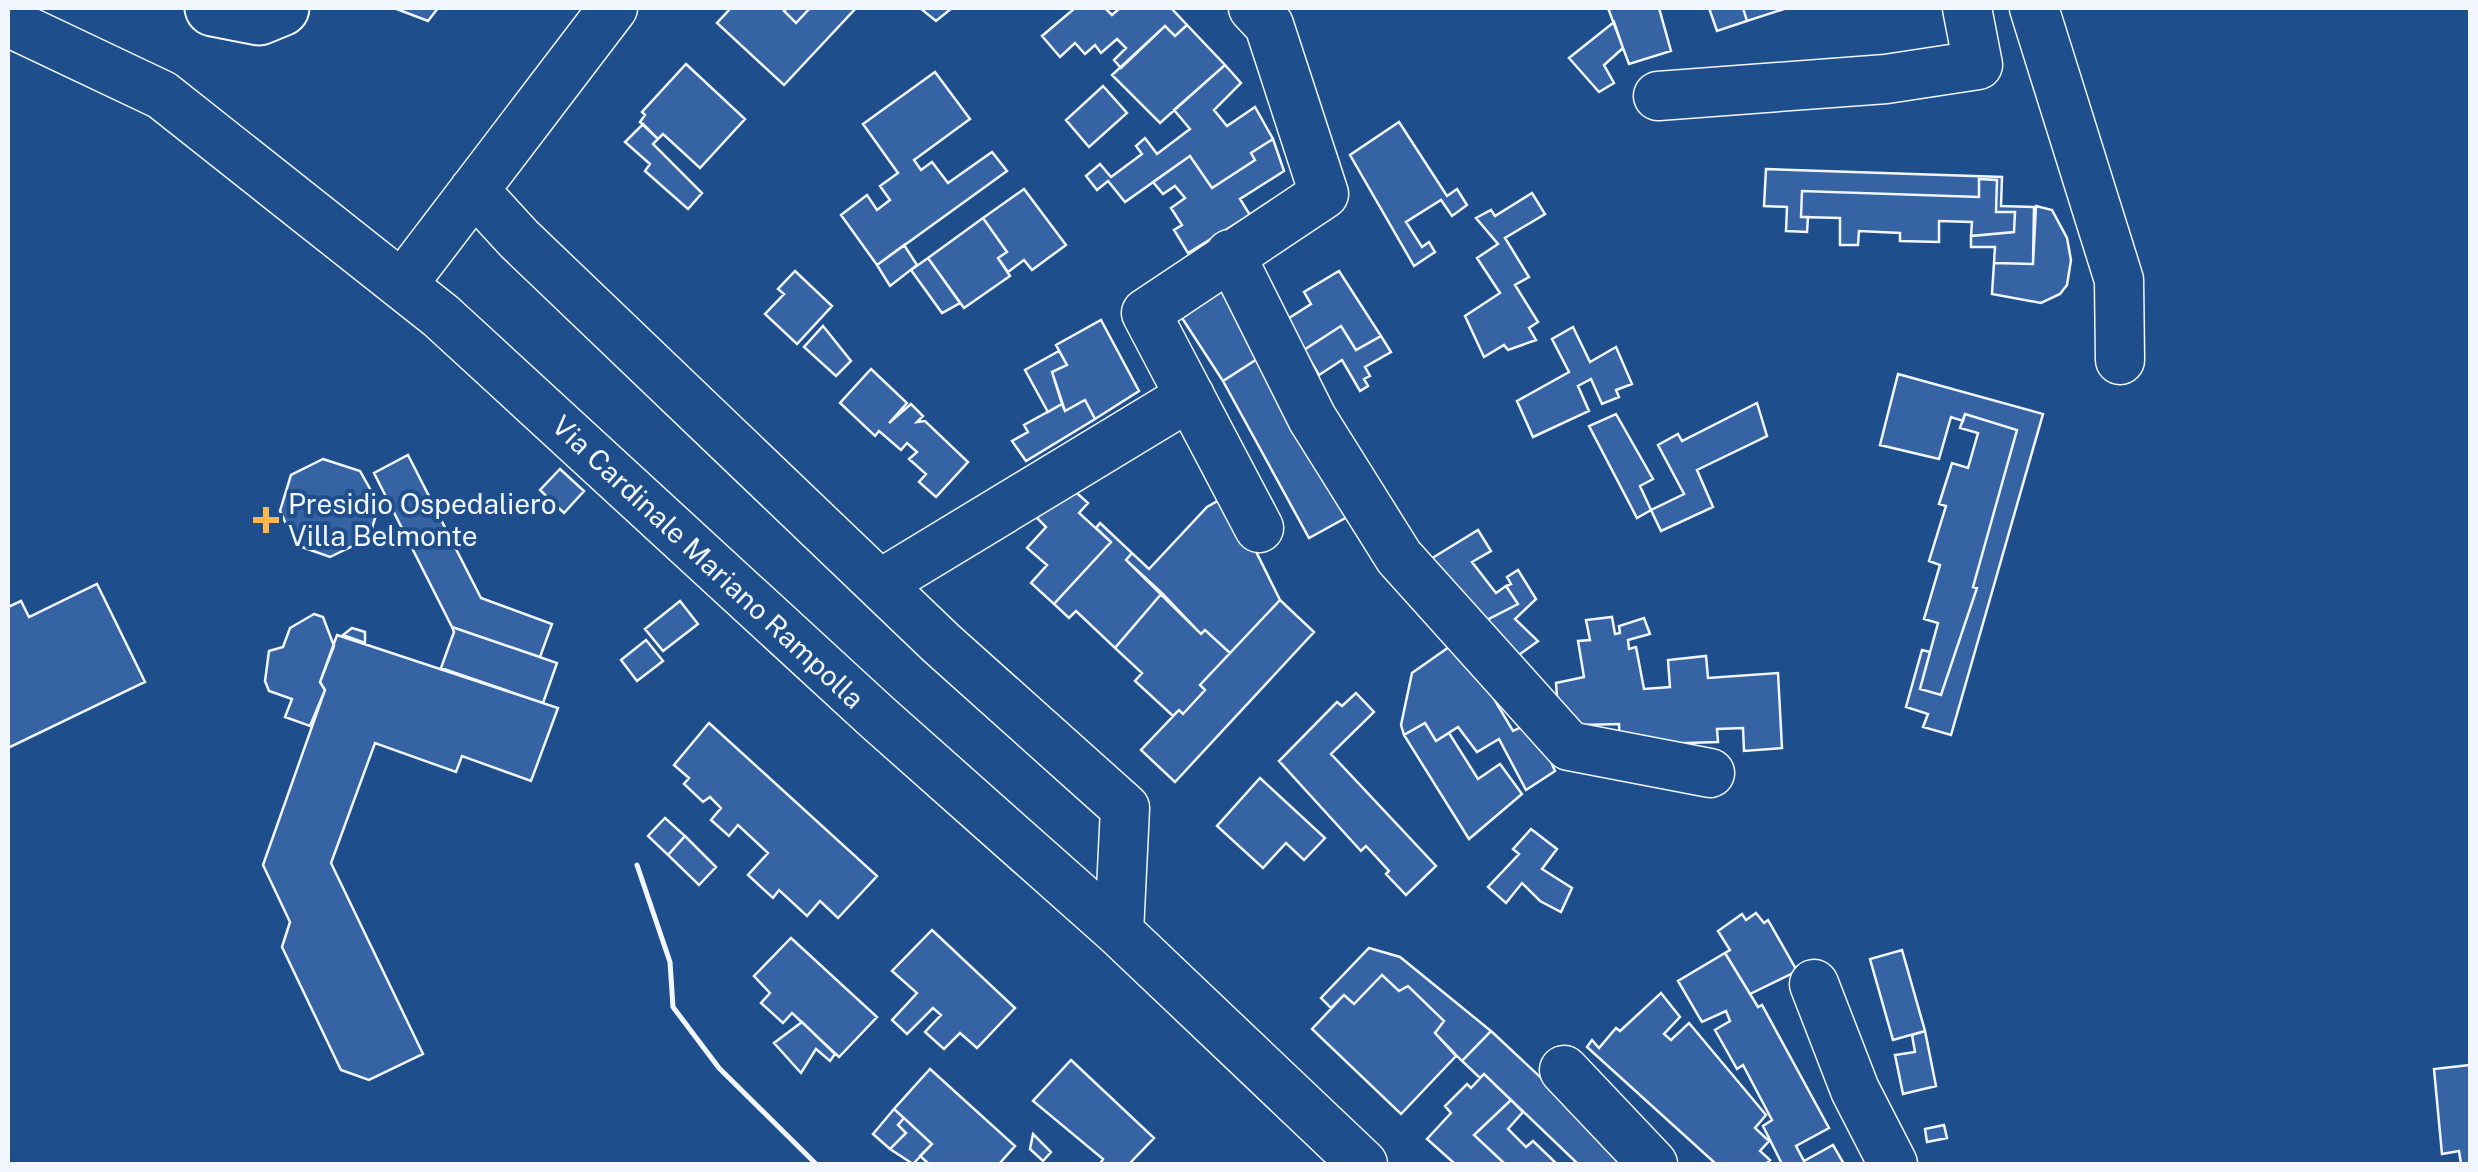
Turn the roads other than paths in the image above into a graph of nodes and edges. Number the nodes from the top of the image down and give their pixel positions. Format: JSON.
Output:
{"nodes":[{"id":1,"x":213,"y":8,"type":"edge"},
{"id":2,"x":280,"y":8,"type":"edge"},
{"id":3,"x":613,"y":8,"type":"edge"},
{"id":4,"x":1252,"y":8,"type":"edge"},
{"id":5,"x":1967,"y":8,"type":"edge"},
{"id":6,"x":2034,"y":8,"type":"edge"},
{"id":7,"x":8,"y":22,"type":"edge"},
{"id":8,"x":1658,"y":96,"type":"dead end"},
{"id":9,"x":474,"y":190,"type":"junction"},
{"id":10,"x":1230,"y":254,"type":"junction"},
{"id":11,"x":402,"y":285,"type":"junction"},
{"id":12,"x":2120,"y":360,"type":"dead end"},
{"id":13,"x":1190,"y":396,"type":"junction"},
{"id":14,"x":1259,"y":528,"type":"dead end"},
{"id":15,"x":880,"y":584,"type":"junction"},
{"id":16,"x":1710,"y":773,"type":"dead end"},
{"id":17,"x":1119,"y":932,"type":"junction"},
{"id":18,"x":1814,"y":984,"type":"dead end"},
{"id":19,"x":1564,"y":1070,"type":"dead end"},
{"id":20,"x":1363,"y":1164,"type":"edge"},
{"id":21,"x":1652,"y":1164,"type":"edge"},
{"id":22,"x":1893,"y":1164,"type":"edge"}],
"edges":[{"from":1,"to":2,"type":"main road"},
{"from":3,"to":9,"type":"street"},
{"from":4,"to":10,"type":"street"},
{"from":5,"to":8,"type":"street"},
{"from":6,"to":12,"type":"street"},
{"from":7,"to":11,"type":"street","name":"Via Cardinale Mariano Rampolla"},
{"from":9,"to":11,"type":"street"},
{"from":9,"to":15,"type":"street"},
{"from":10,"to":13,"type":"street"},
{"from":10,"to":16,"type":"street"},
{"from":11,"to":17,"type":"street","name":"Via Cardinale Mariano Rampolla"},
{"from":13,"to":14,"type":"street"},
{"from":13,"to":15,"type":"street"},
{"from":15,"to":17,"type":"street"},
{"from":17,"to":20,"type":"street","name":"Via Cardinale Mariano Rampolla"},
{"from":18,"to":22,"type":"street"},
{"from":19,"to":21,"type":"street"}]}
